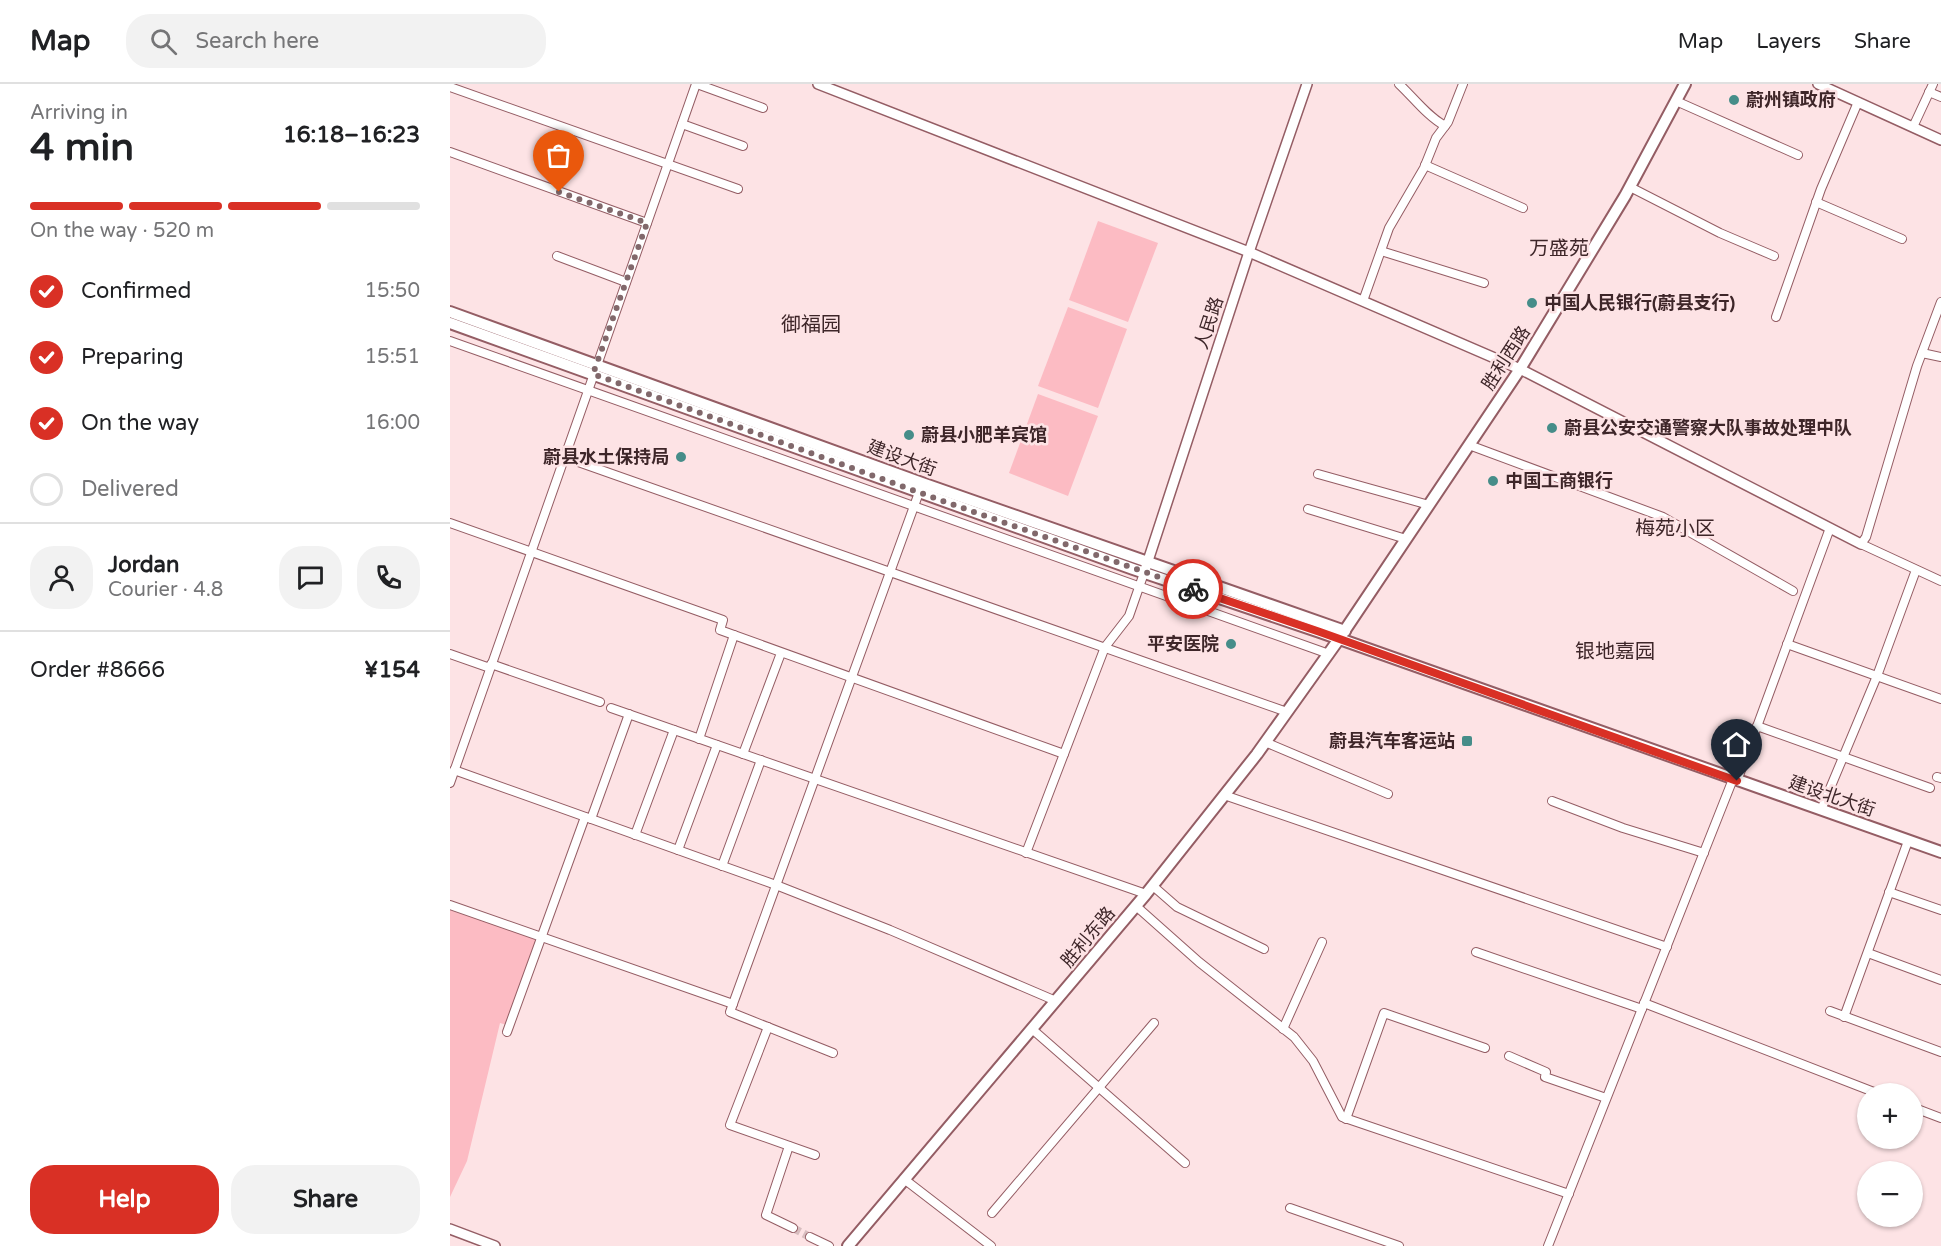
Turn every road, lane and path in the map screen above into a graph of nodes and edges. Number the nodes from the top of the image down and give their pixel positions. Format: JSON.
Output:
{"nodes":[{"id":1,"x":697,"y":84,"type":"edge"},
{"id":2,"x":818,"y":84,"type":"edge"},
{"id":3,"x":1307,"y":84,"type":"edge"},
{"id":4,"x":1399,"y":84,"type":"edge"},
{"id":5,"x":1463,"y":84,"type":"edge"},
{"id":6,"x":1685,"y":84,"type":"edge"},
{"id":7,"x":1818,"y":84,"type":"edge"},
{"id":8,"x":1933,"y":84,"type":"edge"},
{"id":9,"x":450,"y":87,"type":"edge"},
{"id":10,"x":1837,"y":88,"type":"edge"},
{"id":11,"x":1929,"y":92,"type":"junction"},
{"id":12,"x":1941,"y":98,"type":"edge"},
{"id":13,"x":1676,"y":101,"type":"junction"},
{"id":14,"x":1858,"y":102,"type":"junction"},
{"id":15,"x":763,"y":108,"type":"dead end"},
{"id":16,"x":682,"y":124,"type":"junction"},
{"id":17,"x":1445,"y":126,"type":"junction"},
{"id":18,"x":1913,"y":127,"type":"junction"},
{"id":19,"x":1941,"y":140,"type":"edge"},
{"id":20,"x":743,"y":146,"type":"dead end"},
{"id":21,"x":450,"y":152,"type":"edge"},
{"id":22,"x":1798,"y":155,"type":"dead end"},
{"id":23,"x":668,"y":165,"type":"junction"},
{"id":24,"x":1425,"y":165,"type":"junction"},
{"id":25,"x":1630,"y":187,"type":"junction"},
{"id":26,"x":738,"y":189,"type":"dead end"},
{"id":27,"x":1816,"y":202,"type":"junction"},
{"id":28,"x":1523,"y":208,"type":"dead end"},
{"id":29,"x":647,"y":223,"type":"junction"},
{"id":30,"x":1902,"y":239,"type":"dead end"},
{"id":31,"x":1381,"y":250,"type":"junction"},
{"id":32,"x":1249,"y":252,"type":"junction"},
{"id":33,"x":557,"y":256,"type":"dead end"},
{"id":34,"x":1774,"y":256,"type":"dead end"},
{"id":35,"x":626,"y":282,"type":"junction"},
{"id":36,"x":1484,"y":283,"type":"dead end"},
{"id":37,"x":1363,"y":301,"type":"junction"},
{"id":38,"x":1941,"y":302,"type":"edge"},
{"id":39,"x":450,"y":312,"type":"edge"},
{"id":40,"x":1776,"y":317,"type":"dead end"},
{"id":41,"x":450,"y":323,"type":"edge"},
{"id":42,"x":450,"y":341,"type":"edge"},
{"id":43,"x":1922,"y":353,"type":"junction"},
{"id":44,"x":1941,"y":357,"type":"edge"},
{"id":45,"x":595,"y":369,"type":"junction"},
{"id":46,"x":1520,"y":369,"type":"junction"},
{"id":47,"x":588,"y":390,"type":"junction"},
{"id":48,"x":1469,"y":445,"type":"junction"},
{"id":49,"x":564,"y":456,"type":"junction"},
{"id":50,"x":1318,"y":474,"type":"dead end"},
{"id":51,"x":921,"y":488,"type":"junction"},
{"id":52,"x":915,"y":505,"type":"junction"},
{"id":53,"x":1429,"y":505,"type":"junction"},
{"id":54,"x":1308,"y":509,"type":"dead end"},
{"id":55,"x":450,"y":523,"type":"edge"},
{"id":56,"x":1830,"y":528,"type":"junction"},
{"id":57,"x":1406,"y":539,"type":"junction"},
{"id":58,"x":1861,"y":544,"type":"junction"},
{"id":59,"x":531,"y":552,"type":"junction"},
{"id":60,"x":1146,"y":567,"type":"junction"},
{"id":61,"x":1916,"y":570,"type":"junction"},
{"id":62,"x":890,"y":572,"type":"junction"},
{"id":63,"x":1941,"y":581,"type":"edge"},
{"id":64,"x":1140,"y":585,"type":"junction"},
{"id":65,"x":1793,"y":591,"type":"dead end"},
{"id":66,"x":734,"y":635,"type":"junction"},
{"id":67,"x":1342,"y":635,"type":"junction"},
{"id":68,"x":1786,"y":644,"type":"junction"},
{"id":69,"x":1105,"y":647,"type":"junction"},
{"id":70,"x":781,"y":652,"type":"junction"},
{"id":71,"x":450,"y":654,"type":"edge"},
{"id":72,"x":1329,"y":654,"type":"junction"},
{"id":73,"x":491,"y":666,"type":"junction"},
{"id":74,"x":1877,"y":676,"type":"junction"},
{"id":75,"x":851,"y":678,"type":"junction"},
{"id":76,"x":1941,"y":699,"type":"edge"},
{"id":77,"x":600,"y":702,"type":"dead end"},
{"id":78,"x":611,"y":708,"type":"dead end"},
{"id":79,"x":1287,"y":712,"type":"junction"},
{"id":80,"x":629,"y":714,"type":"junction"},
{"id":81,"x":1757,"y":726,"type":"junction"},
{"id":82,"x":674,"y":730,"type":"junction"},
{"id":83,"x":699,"y":738,"type":"junction"},
{"id":84,"x":1265,"y":742,"type":"junction"},
{"id":85,"x":717,"y":745,"type":"junction"},
{"id":86,"x":743,"y":754,"type":"junction"},
{"id":87,"x":1064,"y":754,"type":"junction"},
{"id":88,"x":1845,"y":758,"type":"junction"},
{"id":89,"x":760,"y":760,"type":"junction"},
{"id":90,"x":454,"y":770,"type":"junction"},
{"id":91,"x":814,"y":779,"type":"junction"},
{"id":92,"x":1735,"y":780,"type":"junction"},
{"id":93,"x":450,"y":783,"type":"edge"},
{"id":94,"x":1930,"y":788,"type":"dead end"},
{"id":95,"x":1388,"y":794,"type":"dead end"},
{"id":96,"x":1224,"y":795,"type":"junction"},
{"id":97,"x":1552,"y":801,"type":"dead end"},
{"id":98,"x":1821,"y":810,"type":"junction"},
{"id":99,"x":588,"y":818,"type":"junction"},
{"id":100,"x":635,"y":835,"type":"junction"},
{"id":101,"x":1908,"y":841,"type":"junction"},
{"id":102,"x":678,"y":850,"type":"junction"},
{"id":103,"x":1941,"y":852,"type":"edge"},
{"id":104,"x":1026,"y":853,"type":"junction"},
{"id":105,"x":1704,"y":853,"type":"junction"},
{"id":106,"x":722,"y":866,"type":"junction"},
{"id":107,"x":776,"y":885,"type":"junction"},
{"id":108,"x":1149,"y":890,"type":"junction"},
{"id":109,"x":1889,"y":891,"type":"junction"},
{"id":110,"x":450,"y":905,"type":"edge"},
{"id":111,"x":1136,"y":906,"type":"junction"},
{"id":112,"x":1941,"y":910,"type":"edge"},
{"id":113,"x":542,"y":937,"type":"junction"},
{"id":114,"x":1322,"y":942,"type":"dead end"},
{"id":115,"x":1667,"y":947,"type":"junction"},
{"id":116,"x":1264,"y":949,"type":"dead end"},
{"id":117,"x":1476,"y":952,"type":"dead end"},
{"id":118,"x":1868,"y":952,"type":"junction"},
{"id":119,"x":1941,"y":980,"type":"edge"},
{"id":120,"x":1056,"y":1000,"type":"junction"},
{"id":121,"x":733,"y":1004,"type":"junction"},
{"id":122,"x":1643,"y":1006,"type":"junction"},
{"id":123,"x":1830,"y":1011,"type":"dead end"},
{"id":124,"x":1844,"y":1017,"type":"junction"},
{"id":125,"x":1154,"y":1023,"type":"dead end"},
{"id":126,"x":768,"y":1027,"type":"junction"},
{"id":127,"x":1032,"y":1029,"type":"junction"},
{"id":128,"x":1283,"y":1029,"type":"junction"},
{"id":129,"x":507,"y":1032,"type":"dead end"},
{"id":130,"x":1485,"y":1048,"type":"dead end"},
{"id":131,"x":1941,"y":1052,"type":"edge"},
{"id":132,"x":833,"y":1053,"type":"dead end"},
{"id":133,"x":1509,"y":1056,"type":"dead end"},
{"id":134,"x":1857,"y":1086,"type":"edge"},
{"id":135,"x":1099,"y":1088,"type":"junction"},
{"id":136,"x":1606,"y":1098,"type":"junction"},
{"id":137,"x":1923,"y":1111,"type":"edge"},
{"id":138,"x":1941,"y":1118,"type":"edge"},
{"id":139,"x":1346,"y":1119,"type":"junction"},
{"id":140,"x":789,"y":1146,"type":"junction"},
{"id":141,"x":816,"y":1155,"type":"dead end"},
{"id":142,"x":1185,"y":1163,"type":"dead end"},
{"id":143,"x":904,"y":1179,"type":"junction"},
{"id":144,"x":1569,"y":1194,"type":"junction"},
{"id":145,"x":1290,"y":1209,"type":"dead end"},
{"id":146,"x":992,"y":1213,"type":"dead end"},
{"id":147,"x":793,"y":1228,"type":"tunnel mouth"},
{"id":148,"x":450,"y":1229,"type":"edge"},
{"id":149,"x":810,"y":1237,"type":"tunnel mouth"},
{"id":150,"x":495,"y":1246,"type":"edge"},
{"id":151,"x":829,"y":1246,"type":"edge"},
{"id":152,"x":848,"y":1246,"type":"edge"},
{"id":153,"x":991,"y":1246,"type":"edge"},
{"id":154,"x":1399,"y":1246,"type":"edge"},
{"id":155,"x":1548,"y":1246,"type":"edge"}],
"edges":[{"from":1,"to":15,"type":"street"},
{"from":1,"to":16,"type":"street"},
{"from":2,"to":32,"type":"street"},
{"from":3,"to":32,"type":"street","name":"人民路"},
{"from":4,"to":17,"type":"street"},
{"from":5,"to":17,"type":"street"},
{"from":6,"to":13,"type":"main road","name":"胜利西路"},
{"from":7,"to":10,"type":"street"},
{"from":8,"to":11,"type":"street"},
{"from":9,"to":23,"type":"street"},
{"from":10,"to":14,"type":"street"},
{"from":11,"to":12,"type":"street"},
{"from":11,"to":18,"type":"street"},
{"from":13,"to":22,"type":"street"},
{"from":13,"to":25,"type":"main road","name":"胜利西路"},
{"from":14,"to":18,"type":"street"},
{"from":14,"to":27,"type":"street"},
{"from":16,"to":20,"type":"street"},
{"from":16,"to":23,"type":"street"},
{"from":17,"to":24,"type":"street"},
{"from":18,"to":19,"type":"street"},
{"from":21,"to":29,"type":"street"},
{"from":23,"to":26,"type":"street"},
{"from":23,"to":29,"type":"street"},
{"from":24,"to":28,"type":"street"},
{"from":24,"to":31,"type":"street"},
{"from":25,"to":34,"type":"street"},
{"from":25,"to":46,"type":"main road","name":"胜利西路"},
{"from":27,"to":30,"type":"street"},
{"from":27,"to":40,"type":"street"},
{"from":29,"to":35,"type":"street"},
{"from":31,"to":36,"type":"street"},
{"from":31,"to":37,"type":"street"},
{"from":32,"to":37,"type":"street"},
{"from":32,"to":60,"type":"street","name":"人民路"},
{"from":33,"to":35,"type":"street"},
{"from":35,"to":45,"type":"street"},
{"from":37,"to":46,"type":"street"},
{"from":38,"to":43,"type":"street"},
{"from":39,"to":45,"type":"main road","name":"建设大街"},
{"from":41,"to":45,"type":"main road","name":"建设大街"},
{"from":42,"to":47,"type":"street"},
{"from":43,"to":44,"type":"street"},
{"from":43,"to":58,"type":"street"},
{"from":45,"to":47,"type":"street"},
{"from":45,"to":51,"type":"main road","name":"建设大街"},
{"from":46,"to":48,"type":"main road","name":"胜利西路"},
{"from":46,"to":56,"type":"street"},
{"from":47,"to":49,"type":"street"},
{"from":47,"to":52,"type":"street"},
{"from":48,"to":53,"type":"main road","name":"胜利西路"},
{"from":48,"to":65,"type":"street"},
{"from":49,"to":59,"type":"street"},
{"from":49,"to":62,"type":"street"},
{"from":50,"to":53,"type":"street"},
{"from":51,"to":52,"type":"street"},
{"from":51,"to":60,"type":"main road","name":"建设大街"},
{"from":52,"to":62,"type":"street"},
{"from":52,"to":64,"type":"street"},
{"from":53,"to":57,"type":"main road","name":"胜利西路"},
{"from":54,"to":57,"type":"street"},
{"from":55,"to":59,"type":"street"},
{"from":56,"to":58,"type":"street"},
{"from":56,"to":68,"type":"street"},
{"from":57,"to":67,"type":"main road","name":"胜利西路"},
{"from":58,"to":61,"type":"street"},
{"from":59,"to":66,"type":"street"},
{"from":59,"to":73,"type":"street"},
{"from":60,"to":64,"type":"street"},
{"from":60,"to":67,"type":"main road","name":"建设大街"},
{"from":61,"to":63,"type":"street"},
{"from":61,"to":74,"type":"street"},
{"from":62,"to":69,"type":"street"},
{"from":62,"to":75,"type":"street"},
{"from":64,"to":69,"type":"street"},
{"from":64,"to":72,"type":"street"},
{"from":66,"to":70,"type":"street"},
{"from":66,"to":83,"type":"street"},
{"from":67,"to":72,"type":"main road","name":"胜利东路"},
{"from":67,"to":92,"type":"main road","name":"建设北大街"},
{"from":68,"to":74,"type":"street"},
{"from":68,"to":81,"type":"street"},
{"from":69,"to":79,"type":"street"},
{"from":69,"to":87,"type":"street"},
{"from":70,"to":75,"type":"street"},
{"from":70,"to":86,"type":"street"},
{"from":71,"to":73,"type":"street"},
{"from":72,"to":79,"type":"main road","name":"胜利东路"},
{"from":73,"to":77,"type":"street"},
{"from":73,"to":90,"type":"street"},
{"from":74,"to":76,"type":"street"},
{"from":74,"to":88,"type":"street"},
{"from":75,"to":87,"type":"street"},
{"from":75,"to":91,"type":"street"},
{"from":78,"to":80,"type":"street"},
{"from":79,"to":84,"type":"main road","name":"胜利东路"},
{"from":80,"to":82,"type":"street"},
{"from":80,"to":99,"type":"street"},
{"from":81,"to":88,"type":"street"},
{"from":81,"to":92,"type":"street"},
{"from":82,"to":83,"type":"street"},
{"from":82,"to":100,"type":"street"},
{"from":83,"to":85,"type":"street"},
{"from":84,"to":95,"type":"street"},
{"from":84,"to":96,"type":"main road","name":"胜利东路"},
{"from":85,"to":86,"type":"street"},
{"from":85,"to":102,"type":"street"},
{"from":86,"to":89,"type":"street"},
{"from":87,"to":104,"type":"street"},
{"from":88,"to":94,"type":"street"},
{"from":88,"to":98,"type":"street"},
{"from":89,"to":91,"type":"street"},
{"from":89,"to":106,"type":"street"},
{"from":90,"to":93,"type":"street"},
{"from":90,"to":99,"type":"street"},
{"from":91,"to":104,"type":"street"},
{"from":91,"to":107,"type":"street"},
{"from":92,"to":98,"type":"main road","name":"建设北大街"},
{"from":92,"to":105,"type":"street"},
{"from":96,"to":108,"type":"main road","name":"胜利东路"},
{"from":96,"to":115,"type":"street"},
{"from":97,"to":105,"type":"street"},
{"from":98,"to":101,"type":"main road","name":"建设北大街"},
{"from":99,"to":100,"type":"street"},
{"from":99,"to":113,"type":"street"},
{"from":100,"to":102,"type":"street"},
{"from":101,"to":103,"type":"main road","name":"建设北大街"},
{"from":101,"to":109,"type":"street"},
{"from":102,"to":106,"type":"street"},
{"from":104,"to":108,"type":"street"},
{"from":105,"to":115,"type":"street"},
{"from":106,"to":107,"type":"street"},
{"from":107,"to":120,"type":"street"},
{"from":107,"to":121,"type":"street"},
{"from":108,"to":111,"type":"main road","name":"胜利东路"},
{"from":108,"to":116,"type":"street"},
{"from":109,"to":112,"type":"street"},
{"from":109,"to":118,"type":"street"},
{"from":110,"to":113,"type":"street"},
{"from":111,"to":120,"type":"main road","name":"胜利东路"},
{"from":111,"to":128,"type":"street"},
{"from":113,"to":121,"type":"street"},
{"from":113,"to":129,"type":"street"},
{"from":114,"to":128,"type":"street"},
{"from":115,"to":122,"type":"street"},
{"from":117,"to":122,"type":"street"},
{"from":118,"to":119,"type":"street"},
{"from":118,"to":124,"type":"street"},
{"from":120,"to":127,"type":"main road","name":"胜利东路"},
{"from":121,"to":126,"type":"street"},
{"from":122,"to":134,"type":"street"},
{"from":122,"to":136,"type":"street"},
{"from":123,"to":124,"type":"street"},
{"from":124,"to":131,"type":"street"},
{"from":125,"to":135,"type":"street"},
{"from":126,"to":132,"type":"street"},
{"from":126,"to":140,"type":"street"},
{"from":127,"to":135,"type":"street"},
{"from":127,"to":143,"type":"main road","name":"胜利东路"},
{"from":128,"to":139,"type":"street"},
{"from":130,"to":139,"type":"street"},
{"from":133,"to":136,"type":"street"},
{"from":135,"to":142,"type":"street"},
{"from":135,"to":146,"type":"street"},
{"from":136,"to":144,"type":"street"},
{"from":137,"to":138,"type":"street"},
{"from":139,"to":144,"type":"street"},
{"from":140,"to":141,"type":"street"},
{"from":140,"to":147,"type":"street"},
{"from":143,"to":152,"type":"main road","name":"胜利东路"},
{"from":143,"to":153,"type":"street"},
{"from":144,"to":155,"type":"street"},
{"from":145,"to":154,"type":"street"},
{"from":148,"to":150,"type":"street"},
{"from":149,"to":151,"type":"street"}]}
